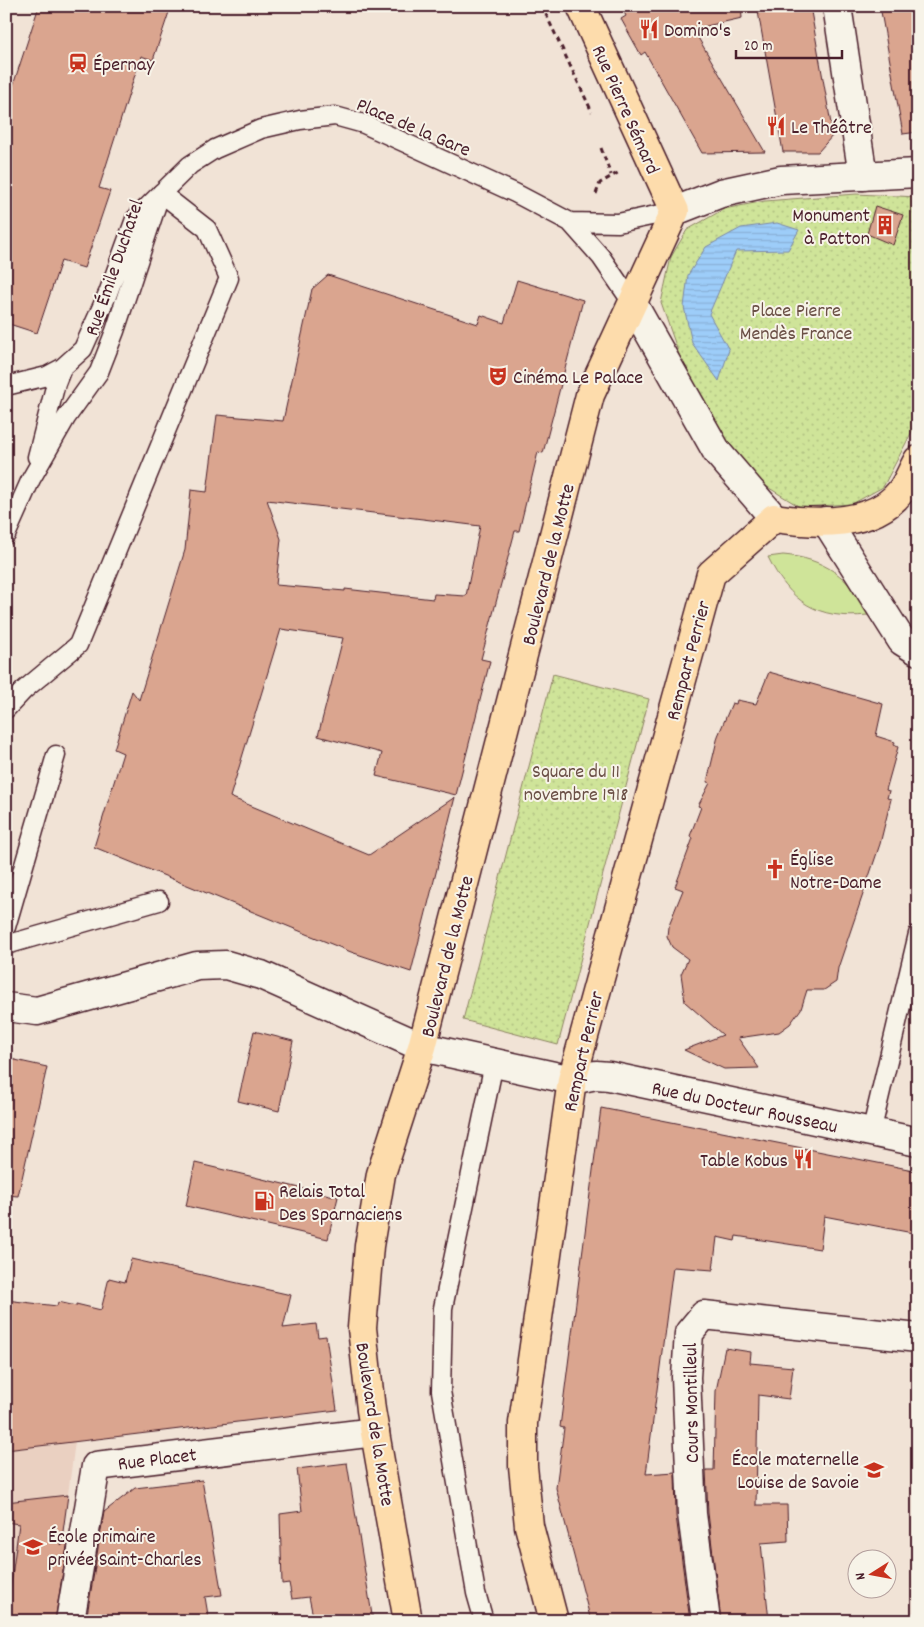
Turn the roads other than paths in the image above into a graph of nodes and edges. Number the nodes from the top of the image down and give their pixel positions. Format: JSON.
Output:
{"nodes":[{"id":1,"x":581,"y":6,"type":"edge"},
{"id":2,"x":837,"y":6,"type":"edge"},
{"id":3,"x":918,"y":173,"type":"edge"},
{"id":4,"x":863,"y":176,"type":"junction"},
{"id":5,"x":161,"y":193,"type":"junction"},
{"id":6,"x":674,"y":211,"type":"junction"},
{"id":7,"x":577,"y":222,"type":"junction"},
{"id":8,"x":633,"y":304,"type":"junction"},
{"id":9,"x":62,"y":368,"type":"junction"},
{"id":10,"x":6,"y":386,"type":"edge"},
{"id":11,"x":918,"y":460,"type":"edge"},
{"id":12,"x":31,"y":479,"type":"junction"},
{"id":13,"x":774,"y":518,"type":"junction"},
{"id":14,"x":826,"y":522,"type":"junction"},
{"id":15,"x":6,"y":535,"type":"edge"},
{"id":16,"x":918,"y":651,"type":"edge"},
{"id":17,"x":6,"y":709,"type":"edge"},
{"id":18,"x":56,"y":755,"type":"dead end"},
{"id":19,"x":159,"y":901,"type":"dead end"},
{"id":20,"x":6,"y":927,"type":"edge"},
{"id":21,"x":918,"y":934,"type":"edge"},
{"id":22,"x":6,"y":945,"type":"edge"},
{"id":23,"x":6,"y":1007,"type":"edge"},
{"id":24,"x":422,"y":1047,"type":"junction"},
{"id":25,"x":494,"y":1063,"type":"junction"},
{"id":26,"x":572,"y":1080,"type":"junction"},
{"id":27,"x":871,"y":1134,"type":"junction"},
{"id":28,"x":918,"y":1142,"type":"edge"},
{"id":29,"x":918,"y":1338,"type":"edge"},
{"id":30,"x":375,"y":1432,"type":"junction"},
{"id":31,"x":70,"y":1621,"type":"edge"},
{"id":32,"x":408,"y":1621,"type":"edge"},
{"id":33,"x":484,"y":1621,"type":"edge"},
{"id":34,"x":554,"y":1621,"type":"edge"},
{"id":35,"x":706,"y":1621,"type":"edge"}],
"edges":[{"from":1,"to":6,"type":"main road","name":"Rue Pierre Sémard"},
{"from":2,"to":4,"type":"street"},
{"from":3,"to":4,"type":"street"},
{"from":4,"to":6,"type":"street"},
{"from":5,"to":7,"type":"lane","name":"Place de la Gare"},
{"from":5,"to":9,"type":"lane","name":"Rue Émile Duchatel"},
{"from":5,"to":12,"type":"lane","name":"Rue Émile Duchatel"},
{"from":5,"to":17,"type":"lane"},
{"from":6,"to":7,"type":"lane","name":"Place de la Gare"},
{"from":6,"to":8,"type":"main road"},
{"from":7,"to":8,"type":"lane","name":"Place de la Gare"},
{"from":8,"to":13,"type":"street"},
{"from":8,"to":24,"type":"main road","name":"Boulevard de la Motte"},
{"from":9,"to":10,"type":"lane","name":"Rue Émile Duchatel"},
{"from":9,"to":12,"type":"lane","name":"Rue Émile Duchatel"},
{"from":11,"to":14,"type":"main road"},
{"from":12,"to":15,"type":"lane","name":"Rue Émile Duchatel"},
{"from":13,"to":14,"type":"main road"},
{"from":13,"to":26,"type":"main road","name":"Rempart Perrier"},
{"from":14,"to":16,"type":"street"},
{"from":18,"to":20,"type":"lane"},
{"from":19,"to":22,"type":"lane"},
{"from":21,"to":27,"type":"lane"},
{"from":23,"to":24,"type":"street"},
{"from":24,"to":25,"type":"street"},
{"from":24,"to":30,"type":"main road","name":"Boulevard de la Motte"},
{"from":25,"to":26,"type":"street"},
{"from":25,"to":33,"type":"lane"},
{"from":26,"to":27,"type":"street","name":"Rue du Docteur Rousseau"},
{"from":26,"to":34,"type":"main road","name":"Rempart Perrier"},
{"from":27,"to":28,"type":"street","name":"Rue du Docteur Rousseau"},
{"from":29,"to":35,"type":"street","name":"Cours Montilleul"},
{"from":30,"to":31,"type":"street","name":"Rue Placet"},
{"from":30,"to":32,"type":"main road","name":"Boulevard de la Motte"}]}
